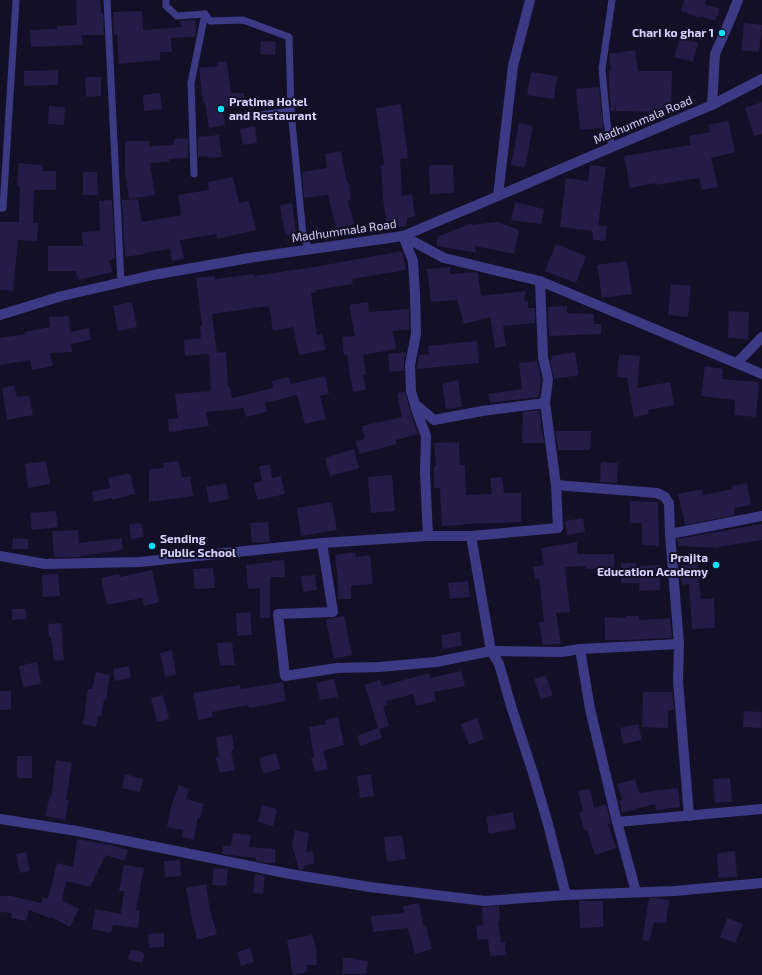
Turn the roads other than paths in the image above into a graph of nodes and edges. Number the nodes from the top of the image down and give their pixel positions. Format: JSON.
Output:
{"nodes":[{"id":1,"x":16,"y":0,"type":"edge"},
{"id":2,"x":107,"y":0,"type":"edge"},
{"id":3,"x":166,"y":0,"type":"edge"},
{"id":4,"x":530,"y":0,"type":"edge"},
{"id":5,"x":612,"y":0,"type":"edge"},
{"id":6,"x":738,"y":0,"type":"edge"},
{"id":7,"x":205,"y":14,"type":"junction"},
{"id":8,"x":762,"y":79,"type":"edge"},
{"id":9,"x":712,"y":105,"type":"junction"},
{"id":10,"x":291,"y":111,"type":"junction"},
{"id":11,"x":253,"y":116,"type":"dead end"},
{"id":12,"x":612,"y":147,"type":"junction"},
{"id":13,"x":194,"y":174,"type":"dead end"},
{"id":14,"x":498,"y":196,"type":"junction"},
{"id":15,"x":0,"y":208,"type":"edge"},
{"id":16,"x":403,"y":236,"type":"junction"},
{"id":17,"x":309,"y":249,"type":"junction"},
{"id":18,"x":540,"y":281,"type":"junction"},
{"id":19,"x":121,"y":282,"type":"junction"},
{"id":20,"x":0,"y":315,"type":"edge"},
{"id":21,"x":762,"y":337,"type":"edge"},
{"id":22,"x":737,"y":363,"type":"junction"},
{"id":23,"x":762,"y":374,"type":"edge"},
{"id":24,"x":545,"y":403,"type":"junction"},
{"id":25,"x":415,"y":404,"type":"junction"},
{"id":26,"x":556,"y":485,"type":"junction"},
{"id":27,"x":762,"y":516,"type":"edge"},
{"id":28,"x":670,"y":534,"type":"junction"},
{"id":29,"x":428,"y":536,"type":"junction"},
{"id":30,"x":471,"y":536,"type":"junction"},
{"id":31,"x":322,"y":543,"type":"junction"},
{"id":32,"x":0,"y":556,"type":"edge"},
{"id":33,"x":679,"y":644,"type":"junction"},
{"id":34,"x":580,"y":649,"type":"junction"},
{"id":35,"x":491,"y":651,"type":"junction"},
{"id":36,"x":762,"y":809,"type":"edge"},
{"id":37,"x":689,"y":816,"type":"junction"},
{"id":38,"x":0,"y":819,"type":"edge"},
{"id":39,"x":617,"y":822,"type":"junction"},
{"id":40,"x":762,"y":883,"type":"edge"},
{"id":41,"x":636,"y":892,"type":"junction"},
{"id":42,"x":566,"y":895,"type":"junction"}],
"edges":[{"from":1,"to":15,"type":"lane"},
{"from":2,"to":19,"type":"lane"},
{"from":3,"to":7,"type":"lane"},
{"from":4,"to":14,"type":"street"},
{"from":5,"to":12,"type":"lane"},
{"from":6,"to":9,"type":"street"},
{"from":7,"to":10,"type":"lane"},
{"from":7,"to":13,"type":"lane"},
{"from":8,"to":9,"type":"street","name":"Madhummala Road"},
{"from":9,"to":12,"type":"street","name":"Madhummala Road"},
{"from":10,"to":11,"type":"lane"},
{"from":10,"to":17,"type":"lane"},
{"from":12,"to":14,"type":"street","name":"Madhummala Road"},
{"from":14,"to":16,"type":"street","name":"Madhummala Road"},
{"from":16,"to":17,"type":"street","name":"Madhummala Road"},
{"from":16,"to":18,"type":"street"},
{"from":16,"to":25,"type":"street"},
{"from":17,"to":19,"type":"street","name":"Madhummala Road"},
{"from":18,"to":22,"type":"street"},
{"from":18,"to":24,"type":"street"},
{"from":19,"to":20,"type":"street","name":"Madhummala Road"},
{"from":21,"to":22,"type":"street"},
{"from":22,"to":23,"type":"street"},
{"from":24,"to":25,"type":"street"},
{"from":24,"to":26,"type":"street"},
{"from":25,"to":29,"type":"street"},
{"from":26,"to":28,"type":"street"},
{"from":26,"to":30,"type":"street"},
{"from":27,"to":28,"type":"street"},
{"from":28,"to":33,"type":"street"},
{"from":29,"to":30,"type":"street"},
{"from":29,"to":31,"type":"street"},
{"from":30,"to":35,"type":"street"},
{"from":31,"to":32,"type":"street"},
{"from":31,"to":35,"type":"street"},
{"from":33,"to":34,"type":"street"},
{"from":33,"to":37,"type":"street"},
{"from":34,"to":35,"type":"street"},
{"from":34,"to":39,"type":"street"},
{"from":35,"to":42,"type":"street"},
{"from":36,"to":37,"type":"street"},
{"from":37,"to":39,"type":"street"},
{"from":38,"to":42,"type":"street"},
{"from":39,"to":41,"type":"street"},
{"from":40,"to":41,"type":"street"},
{"from":41,"to":42,"type":"street"}]}
